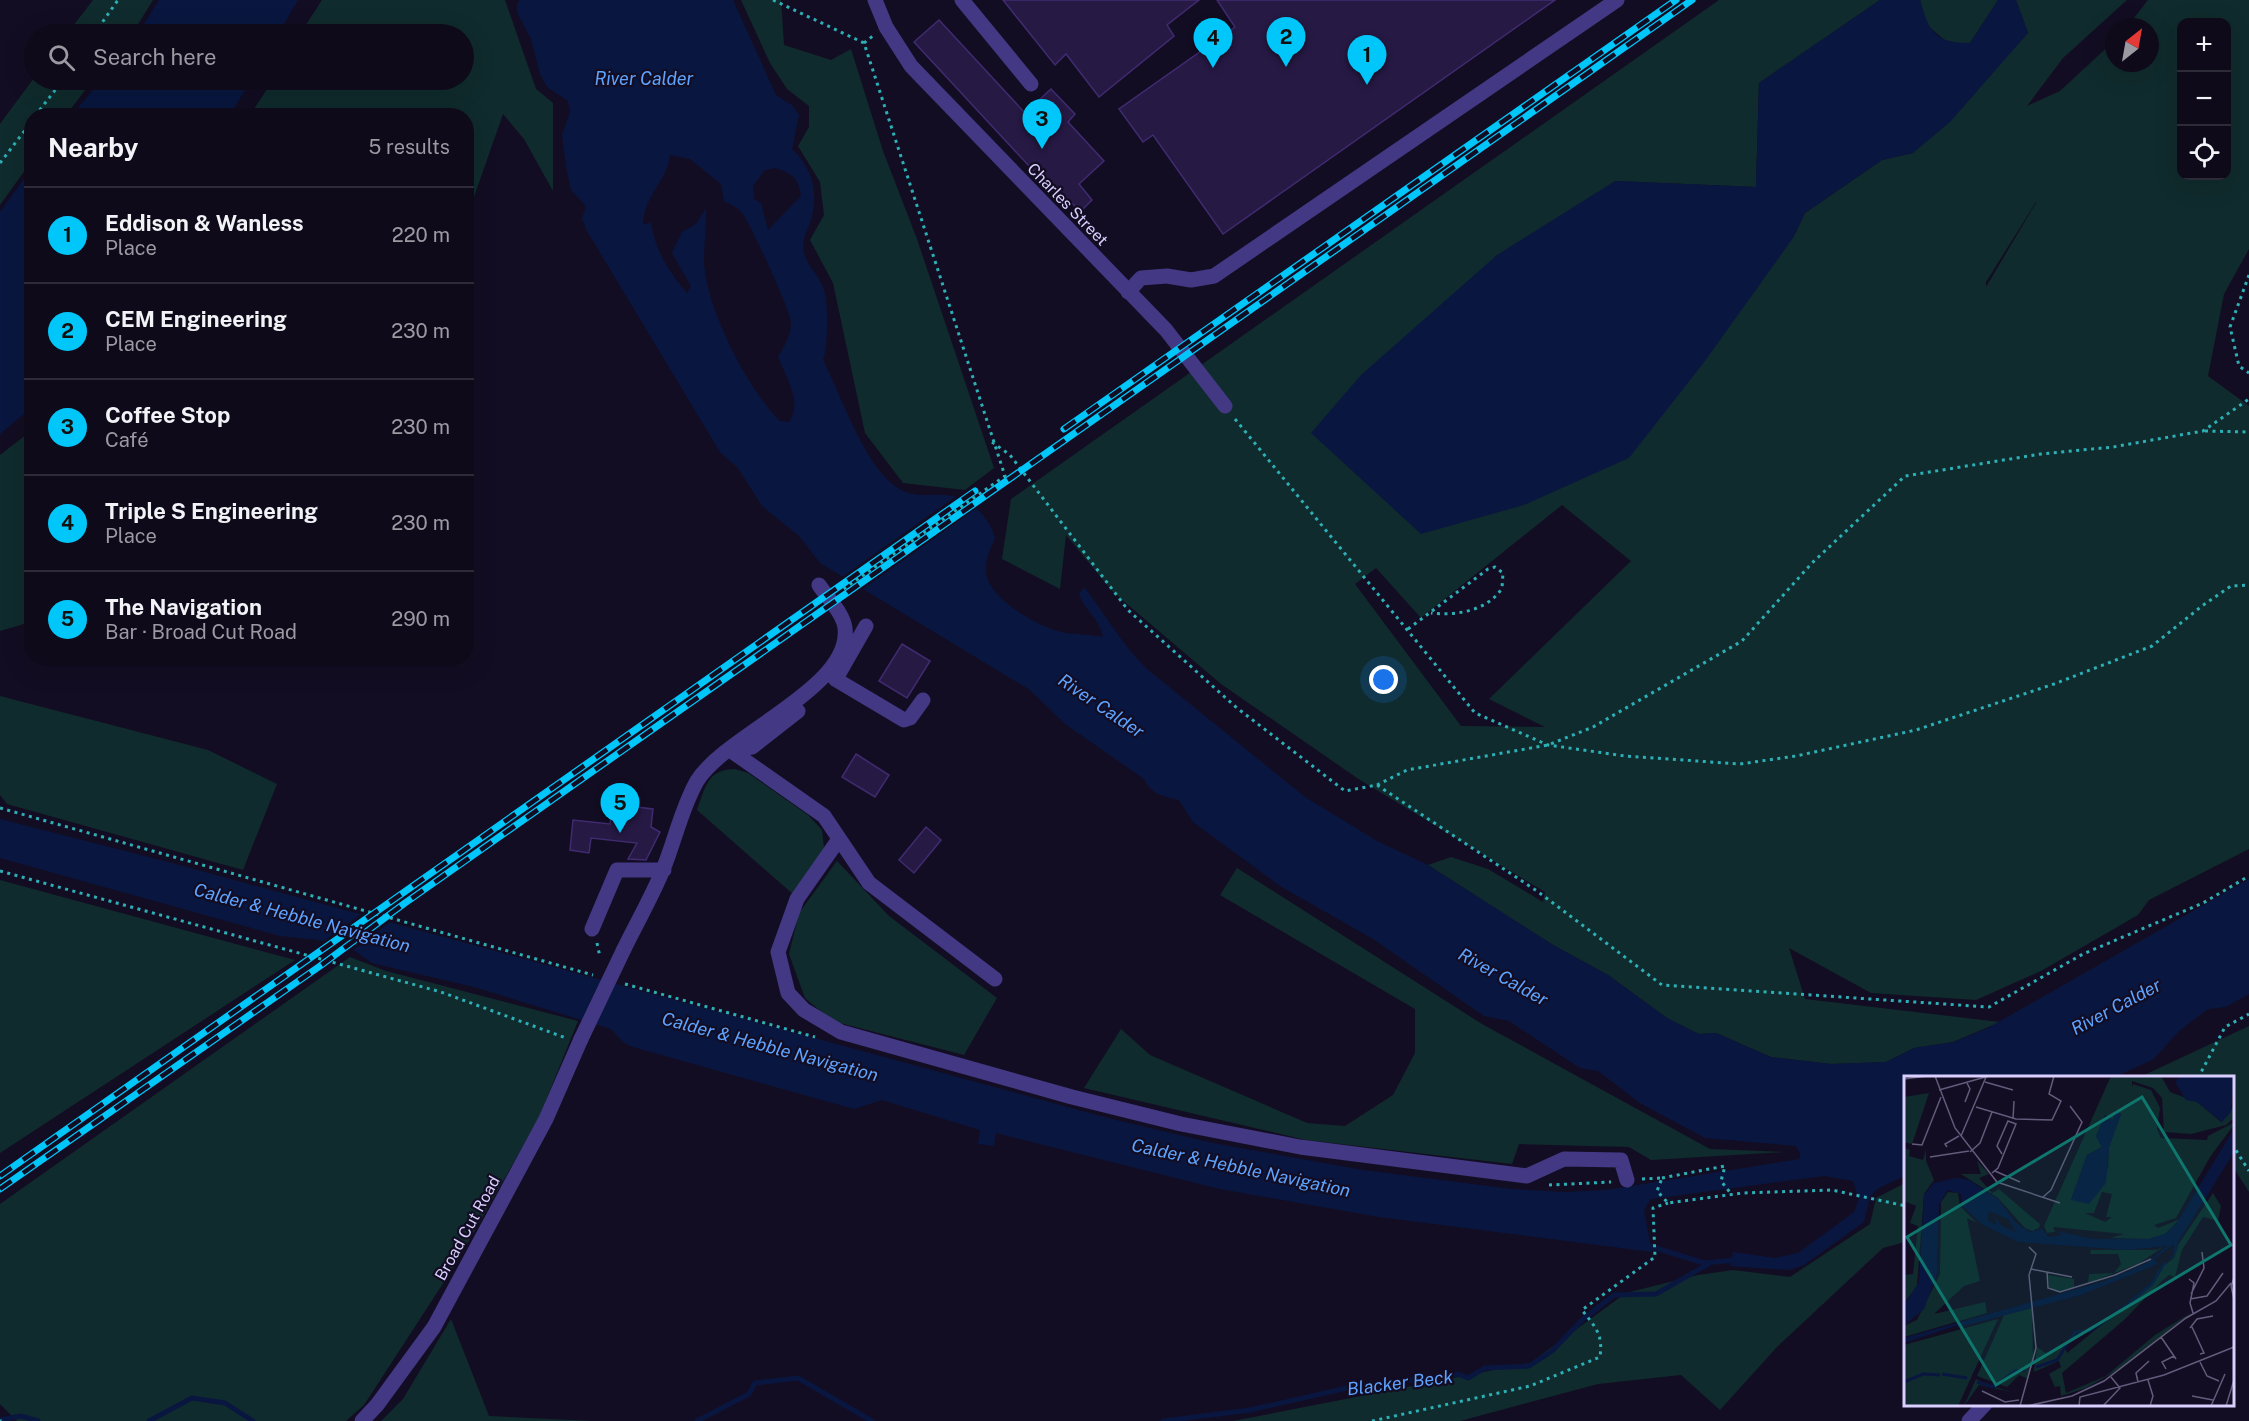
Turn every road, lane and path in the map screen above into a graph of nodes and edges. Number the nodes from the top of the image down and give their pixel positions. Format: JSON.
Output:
{"nodes":[{"id":1,"x":118,"y":0,"type":"edge"},
{"id":2,"x":773,"y":0,"type":"edge"},
{"id":3,"x":875,"y":0,"type":"edge"},
{"id":4,"x":962,"y":0,"type":"edge"},
{"id":5,"x":1617,"y":0,"type":"edge"},
{"id":6,"x":101,"y":24,"type":"edge"},
{"id":7,"x":1031,"y":84,"type":"dead end"},
{"id":8,"x":55,"y":90,"type":"edge"},
{"id":9,"x":41,"y":108,"type":"edge"},
{"id":10,"x":24,"y":132,"type":"edge"},
{"id":11,"x":0,"y":163,"type":"edge"},
{"id":12,"x":2249,"y":275,"type":"edge"},
{"id":13,"x":1128,"y":292,"type":"junction"},
{"id":14,"x":2249,"y":373,"type":"edge"},
{"id":15,"x":2249,"y":399,"type":"edge"},
{"id":16,"x":1225,"y":406,"type":"joint"},
{"id":17,"x":2203,"y":431,"type":"junction"},
{"id":18,"x":2249,"y":432,"type":"edge"},
{"id":19,"x":992,"y":442,"type":"junction"},
{"id":20,"x":819,"y":585,"type":"dead end"},
{"id":21,"x":2249,"y":585,"type":"edge"},
{"id":22,"x":836,"y":594,"type":"dead end"},
{"id":23,"x":1431,"y":613,"type":"junction"},
{"id":24,"x":866,"y":626,"type":"dead end"},
{"id":25,"x":1408,"y":628,"type":"junction"},
{"id":26,"x":835,"y":679,"type":"junction"},
{"id":27,"x":923,"y":700,"type":"dead end"},
{"id":28,"x":1548,"y":745,"type":"junction"},
{"id":29,"x":730,"y":750,"type":"junction"},
{"id":30,"x":1377,"y":785,"type":"junction"},
{"id":31,"x":0,"y":808,"type":"edge"},
{"id":32,"x":839,"y":839,"type":"junction"},
{"id":33,"x":664,"y":870,"type":"junction"},
{"id":34,"x":0,"y":871,"type":"edge"},
{"id":35,"x":2249,"y":876,"type":"edge"},
{"id":36,"x":592,"y":929,"type":"joint"},
{"id":37,"x":592,"y":975,"type":"junction"},
{"id":38,"x":601,"y":978,"type":"dead end"},
{"id":39,"x":995,"y":979,"type":"dead end"},
{"id":40,"x":2249,"y":1014,"type":"edge"},
{"id":41,"x":580,"y":1041,"type":"junction"},
{"id":42,"x":2199,"y":1076,"type":"edge"},
{"id":43,"x":2234,"y":1147,"type":"edge"},
{"id":44,"x":2249,"y":1171,"type":"edge"},
{"id":45,"x":1662,"y":1178,"type":"junction"},
{"id":46,"x":1627,"y":1180,"type":"junction"},
{"id":47,"x":1543,"y":1185,"type":"dead end"},
{"id":48,"x":1732,"y":1195,"type":"junction"},
{"id":49,"x":1668,"y":1203,"type":"junction"},
{"id":50,"x":1904,"y":1206,"type":"edge"},
{"id":51,"x":1983,"y":1406,"type":"edge"},
{"id":52,"x":362,"y":1421,"type":"edge"},
{"id":53,"x":1372,"y":1421,"type":"edge"},
{"id":54,"x":1969,"y":1421,"type":"edge"}],
"edges":[{"from":1,"to":6,"type":"path"},
{"from":2,"to":19,"type":"path"},
{"from":3,"to":13,"type":"street","name":"Charles Street"},
{"from":4,"to":7,"type":"street"},
{"from":5,"to":13,"type":"street"},
{"from":8,"to":9,"type":"path"},
{"from":10,"to":11,"type":"path"},
{"from":12,"to":14,"type":"path"},
{"from":13,"to":16,"type":"street","name":"Charles Street"},
{"from":15,"to":17,"type":"path"},
{"from":16,"to":25,"type":"path"},
{"from":17,"to":18,"type":"path"},
{"from":17,"to":28,"type":"path"},
{"from":19,"to":22,"type":"path"},
{"from":19,"to":30,"type":"path"},
{"from":20,"to":29,"type":"street"},
{"from":21,"to":28,"type":"path"},
{"from":23,"to":23,"type":"path"},
{"from":23,"to":25,"type":"path"},
{"from":24,"to":26,"type":"street"},
{"from":25,"to":28,"type":"path"},
{"from":26,"to":27,"type":"street"},
{"from":26,"to":29,"type":"street"},
{"from":28,"to":30,"type":"path"},
{"from":29,"to":32,"type":"street"},
{"from":29,"to":33,"type":"street"},
{"from":30,"to":35,"type":"path"},
{"from":31,"to":37,"type":"path"},
{"from":32,"to":39,"type":"street"},
{"from":32,"to":46,"type":"street"},
{"from":33,"to":36,"type":"street"},
{"from":33,"to":41,"type":"street","name":"Broad Cut Road","bridge":true},
{"from":34,"to":41,"type":"path"},
{"from":36,"to":37,"type":"path"},
{"from":37,"to":38,"type":"path"},
{"from":40,"to":42,"type":"path"},
{"from":41,"to":52,"type":"street","name":"Broad Cut Road"},
{"from":43,"to":44,"type":"path"},
{"from":45,"to":46,"type":"path"},
{"from":45,"to":48,"type":"path"},
{"from":45,"to":49,"type":"path"},
{"from":46,"to":47,"type":"path"},
{"from":48,"to":49,"type":"path"},
{"from":48,"to":50,"type":"path"},
{"from":49,"to":53,"type":"path"},
{"from":51,"to":54,"type":"street"}]}
